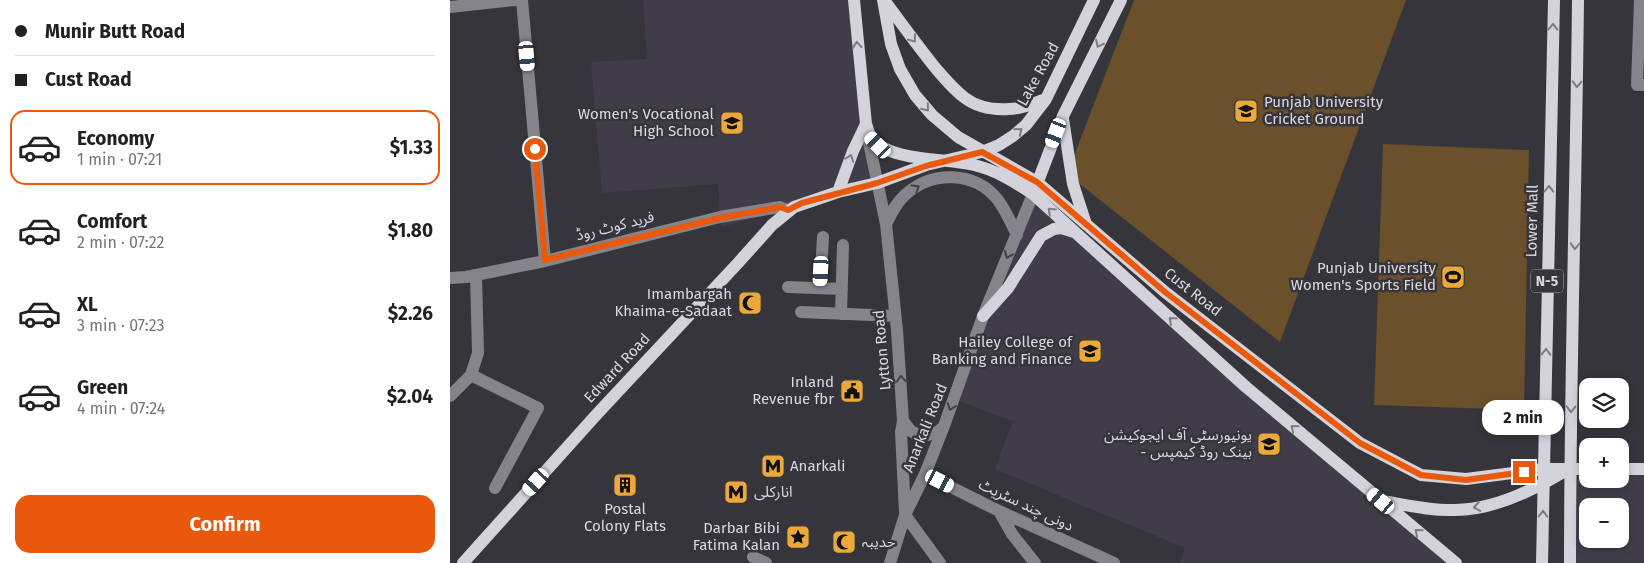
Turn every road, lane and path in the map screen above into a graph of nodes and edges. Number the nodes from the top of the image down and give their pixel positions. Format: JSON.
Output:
{"nodes":[{"id":1,"x":516,"y":0,"type":"edge"},
{"id":2,"x":522,"y":0,"type":"edge"},
{"id":3,"x":854,"y":0,"type":"edge"},
{"id":4,"x":883,"y":0,"type":"edge"},
{"id":5,"x":1094,"y":0,"type":"edge"},
{"id":6,"x":1120,"y":0,"type":"edge"},
{"id":7,"x":1554,"y":0,"type":"edge"},
{"id":8,"x":1578,"y":0,"type":"edge"},
{"id":9,"x":1640,"y":0,"type":"edge"},
{"id":10,"x":450,"y":7,"type":"edge"},
{"id":11,"x":1640,"y":85,"type":"edge"},
{"id":12,"x":1046,"y":99,"type":"junction"},
{"id":13,"x":1063,"y":116,"type":"junction"},
{"id":14,"x":866,"y":124,"type":"junction"},
{"id":15,"x":982,"y":152,"type":"junction"},
{"id":16,"x":947,"y":160,"type":"junction"},
{"id":17,"x":877,"y":183,"type":"junction"},
{"id":18,"x":1035,"y":188,"type":"junction"},
{"id":19,"x":838,"y":192,"type":"junction"},
{"id":20,"x":788,"y":210,"type":"junction"},
{"id":21,"x":886,"y":224,"type":"junction"},
{"id":22,"x":1087,"y":226,"type":"junction"},
{"id":23,"x":1074,"y":232,"type":"junction"},
{"id":24,"x":1017,"y":235,"type":"junction"},
{"id":25,"x":823,"y":237,"type":"dead end"},
{"id":26,"x":843,"y":245,"type":"dead end"},
{"id":27,"x":545,"y":260,"type":"junction"},
{"id":28,"x":476,"y":275,"type":"junction"},
{"id":29,"x":450,"y":278,"type":"edge"},
{"id":30,"x":788,"y":287,"type":"dead end"},
{"id":31,"x":820,"y":288,"type":"junction"},
{"id":32,"x":842,"y":289,"type":"junction"},
{"id":33,"x":801,"y":312,"type":"dead end"},
{"id":34,"x":841,"y":314,"type":"junction"},
{"id":35,"x":896,"y":316,"type":"junction"},
{"id":36,"x":983,"y":316,"type":"junction"},
{"id":37,"x":471,"y":375,"type":"junction"},
{"id":38,"x":450,"y":396,"type":"edge"},
{"id":39,"x":903,"y":421,"type":"junction"},
{"id":40,"x":944,"y":426,"type":"junction"},
{"id":41,"x":1570,"y":468,"type":"junction"},
{"id":42,"x":1579,"y":468,"type":"edge"},
{"id":43,"x":1543,"y":469,"type":"junction"},
{"id":44,"x":1629,"y":469,"type":"edge"},
{"id":45,"x":1644,"y":469,"type":"edge"},
{"id":46,"x":925,"y":474,"type":"junction"},
{"id":47,"x":1543,"y":485,"type":"junction"},
{"id":48,"x":495,"y":488,"type":"dead end"},
{"id":49,"x":1381,"y":501,"type":"junction"},
{"id":50,"x":999,"y":511,"type":"junction"},
{"id":51,"x":905,"y":515,"type":"junction"},
{"id":52,"x":753,"y":557,"type":"dead end"},
{"id":53,"x":463,"y":563,"type":"edge"},
{"id":54,"x":766,"y":563,"type":"edge"},
{"id":55,"x":890,"y":563,"type":"edge"},
{"id":56,"x":940,"y":563,"type":"edge"},
{"id":57,"x":1035,"y":563,"type":"edge"},
{"id":58,"x":1114,"y":563,"type":"edge"},
{"id":59,"x":1456,"y":563,"type":"edge"},
{"id":60,"x":1542,"y":563,"type":"edge"},
{"id":61,"x":1570,"y":563,"type":"edge"}],
"edges":[{"from":1,"to":10,"type":"street"},
{"from":2,"to":27,"type":"street"},
{"from":14,"to":3,"type":"main road","name":"Cust Road","one_way":true},
{"from":4,"to":12,"type":"main road","one_way":true},
{"from":4,"to":15,"type":"main road","name":"Cust Road","one_way":true},
{"from":5,"to":12,"type":"main road","name":"Lake Road"},
{"from":6,"to":13,"type":"main road","one_way":true},
{"from":43,"to":7,"type":"main road","name":"Lower Mall","number":"N-5","one_way":true},
{"from":8,"to":41,"type":"main road","number":"N-5","one_way":true},
{"from":9,"to":11,"type":"street"},
{"from":15,"to":12,"type":"main road","name":"Lake Road","one_way":true},
{"from":13,"to":18,"type":"main road"},
{"from":13,"to":22,"type":"main road"},
{"from":14,"to":16,"type":"main road","name":"Cust Road"},
{"from":14,"to":17,"type":"street","name":"Lytton Road"},
{"from":19,"to":14,"type":"main road","one_way":true},
{"from":15,"to":16,"type":"main road","name":"Lake Road"},
{"from":15,"to":18,"type":"main road","name":"Cust Road"},
{"from":16,"to":17,"type":"main road","name":"Lake Road"},
{"from":16,"to":18,"type":"main road","name":"Cust Road"},
{"from":17,"to":19,"type":"main road","name":"Lake Road"},
{"from":17,"to":21,"type":"street","name":"Lytton Road"},
{"from":18,"to":22,"type":"main road","name":"Cust Road"},
{"from":23,"to":18,"type":"main road","name":"Cust Road","one_way":true},
{"from":18,"to":24,"type":"street","name":"Anarkali Road"},
{"from":19,"to":20,"type":"main road","name":"Edward Road"},
{"from":20,"to":27,"type":"street","name":"فرید کوٹ روڈ"},
{"from":20,"to":53,"type":"main road","name":"Edward Road"},
{"from":21,"to":24,"type":"street","one_way":true},
{"from":21,"to":35,"type":"street","name":"Lytton Road"},
{"from":22,"to":43,"type":"main road","name":"Cust Road"},
{"from":23,"to":36,"type":"main road"},
{"from":49,"to":23,"type":"main road","name":"Cust Road","one_way":true},
{"from":24,"to":36,"type":"street","name":"Anarkali Road","one_way":true},
{"from":25,"to":31,"type":"street"},
{"from":26,"to":32,"type":"street"},
{"from":27,"to":28,"type":"street","name":"فرید کوٹ روڈ"},
{"from":28,"to":29,"type":"street","name":"فرید کوٹ روڈ"},
{"from":28,"to":37,"type":"street"},
{"from":30,"to":31,"type":"street"},
{"from":31,"to":32,"type":"street"},
{"from":32,"to":34,"type":"street"},
{"from":33,"to":34,"type":"street"},
{"from":34,"to":35,"type":"street"},
{"from":39,"to":35,"type":"street","name":"Lytton Road","one_way":true},
{"from":36,"to":40,"type":"street","name":"Anarkali Road","one_way":true},
{"from":37,"to":38,"type":"street"},
{"from":37,"to":48,"type":"street"},
{"from":39,"to":40,"type":"street"},
{"from":39,"to":51,"type":"street","name":"Lytton Road"},
{"from":40,"to":46,"type":"street","name":"Anarkali Road"},
{"from":41,"to":42,"type":"main road","name":"Cust Road"},
{"from":41,"to":43,"type":"main road","name":"Cust Road"},
{"from":41,"to":47,"type":"main road"},
{"from":41,"to":61,"type":"main road","number":"N-5"},
{"from":43,"to":47,"type":"main road","name":"Lower Mall","number":"N-5"},
{"from":44,"to":45,"type":"main road"},
{"from":46,"to":50,"type":"street","name":"دونی چند سٹریٹ"},
{"from":46,"to":51,"type":"street","name":"Anarkali Road"},
{"from":47,"to":49,"type":"main road","one_way":true},
{"from":60,"to":47,"type":"main road","name":"Lower Mall","number":"N-5","one_way":true},
{"from":59,"to":49,"type":"main road","name":"Cust Road","one_way":true},
{"from":50,"to":57,"type":"street"},
{"from":50,"to":58,"type":"street","name":"دونی چند سٹریٹ"},
{"from":51,"to":55,"type":"street","name":"Anarkali Road"},
{"from":51,"to":56,"type":"street"},
{"from":52,"to":54,"type":"street"}]}
